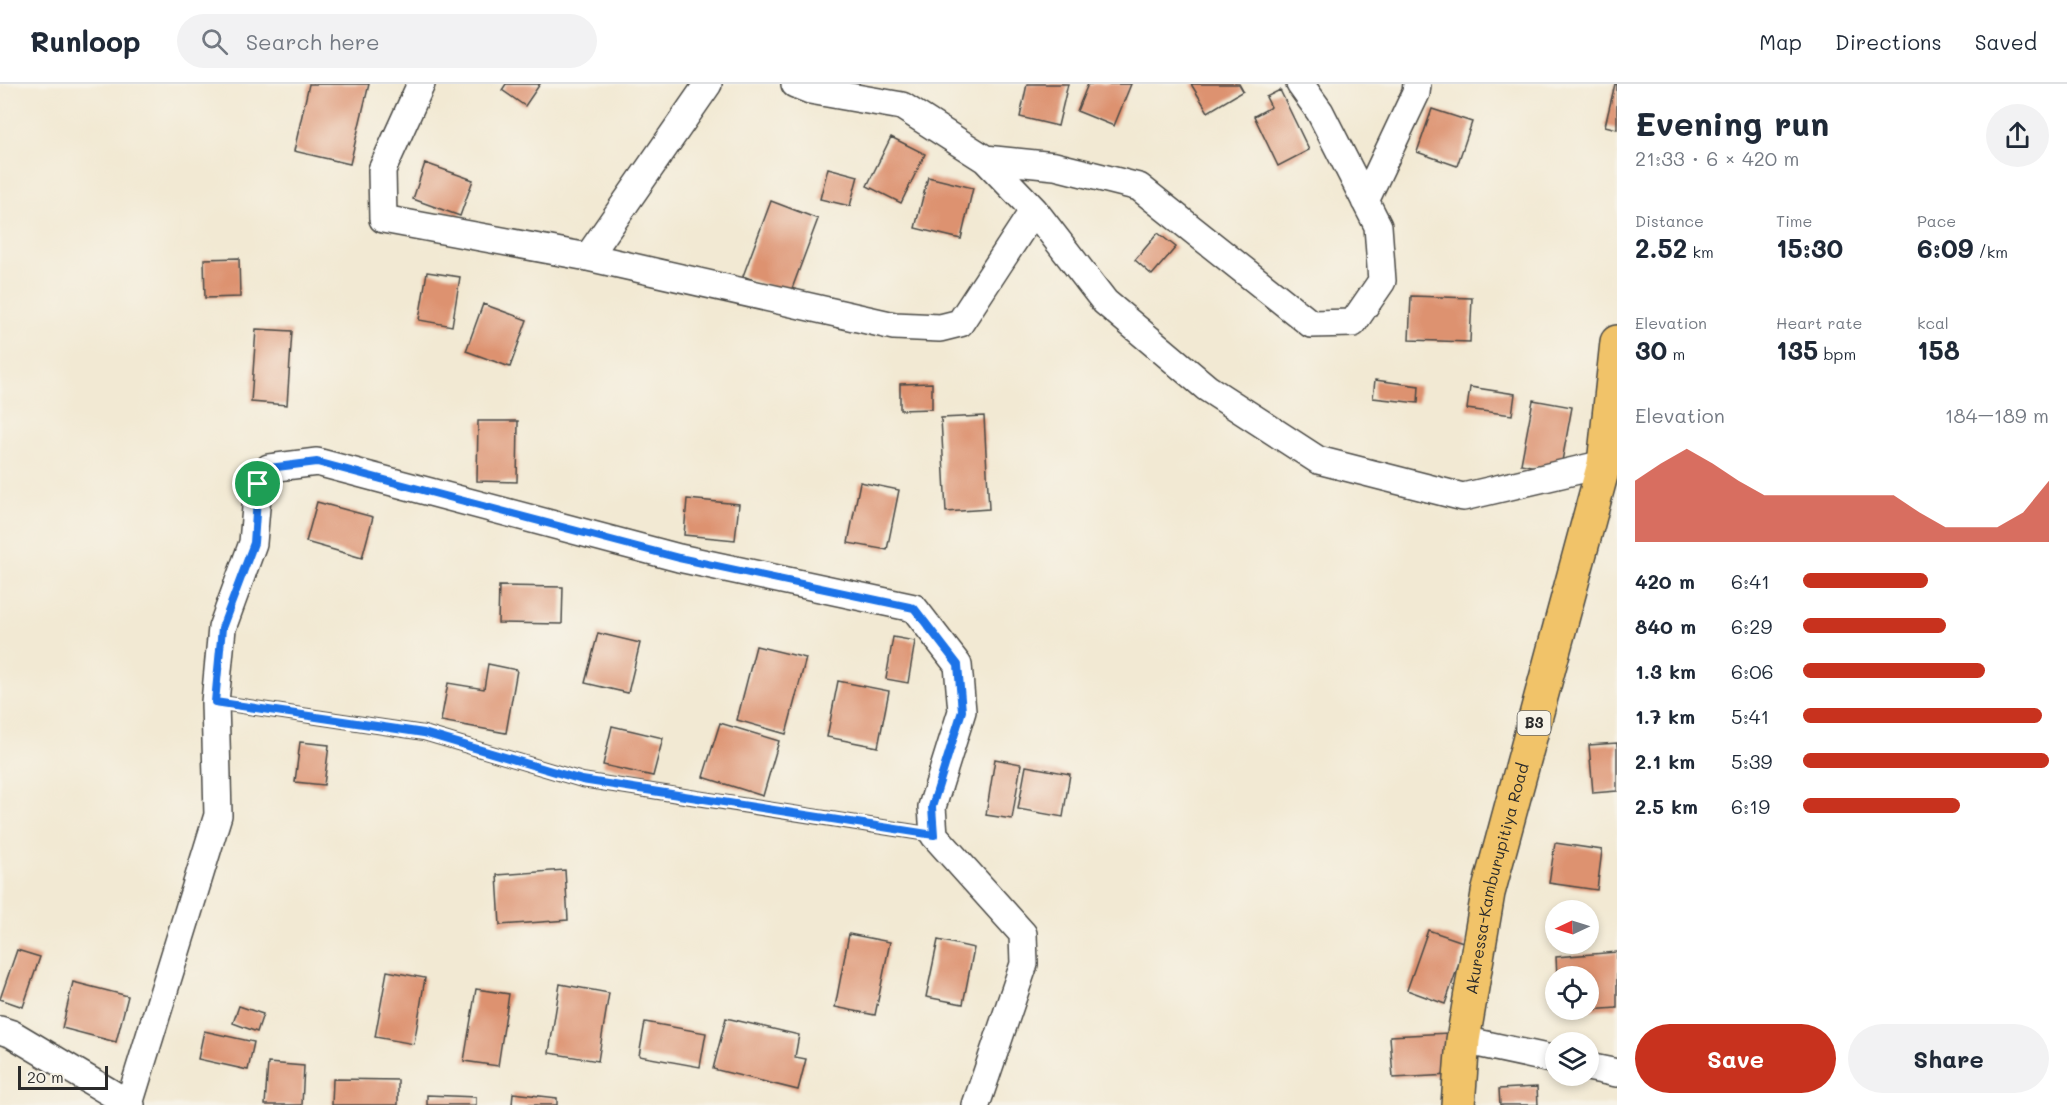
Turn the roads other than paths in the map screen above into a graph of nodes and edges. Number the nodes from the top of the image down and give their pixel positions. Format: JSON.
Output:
{"nodes":[{"id":1,"x":421,"y":84,"type":"edge"},
{"id":2,"x":708,"y":84,"type":"edge"},
{"id":3,"x":795,"y":84,"type":"edge"},
{"id":4,"x":1300,"y":84,"type":"edge"},
{"id":5,"x":1417,"y":84,"type":"edge"},
{"id":6,"x":985,"y":159,"type":"junction"},
{"id":7,"x":1365,"y":201,"type":"junction"},
{"id":8,"x":1034,"y":210,"type":"junction"},
{"id":9,"x":588,"y":257,"type":"junction"},
{"id":10,"x":1617,"y":342,"type":"edge"},
{"id":11,"x":1604,"y":464,"type":"junction"},
{"id":12,"x":215,"y":702,"type":"junction"},
{"id":13,"x":934,"y":835,"type":"junction"},
{"id":14,"x":0,"y":1030,"type":"edge"},
{"id":15,"x":1463,"y":1040,"type":"junction"},
{"id":16,"x":1545,"y":1058,"type":"edge"},
{"id":17,"x":1599,"y":1069,"type":"edge"},
{"id":18,"x":1617,"y":1073,"type":"edge"},
{"id":19,"x":130,"y":1105,"type":"edge"},
{"id":20,"x":976,"y":1105,"type":"edge"},
{"id":21,"x":1458,"y":1105,"type":"edge"}],
"edges":[{"from":1,"to":9,"type":"street"},
{"from":2,"to":9,"type":"street"},
{"from":3,"to":6,"type":"street"},
{"from":4,"to":7,"type":"street"},
{"from":5,"to":7,"type":"street"},
{"from":6,"to":7,"type":"street"},
{"from":6,"to":8,"type":"street"},
{"from":8,"to":9,"type":"street"},
{"from":8,"to":11,"type":"street"},
{"from":10,"to":11,"type":"main road","name":"Akuressa-Kamburupitiya Road","number":"B3"},
{"from":11,"to":15,"type":"main road","name":"Akuressa-Kamburupitiya Road","number":"B3"},
{"from":12,"to":13,"type":"lane"},
{"from":12,"to":13,"type":"street"},
{"from":12,"to":19,"type":"street"},
{"from":13,"to":20,"type":"street"},
{"from":14,"to":19,"type":"street"},
{"from":15,"to":16,"type":"street"},
{"from":15,"to":21,"type":"main road","name":"Akuressa-Kamburupitiya Road","number":"B3"},
{"from":17,"to":18,"type":"street"}]}
